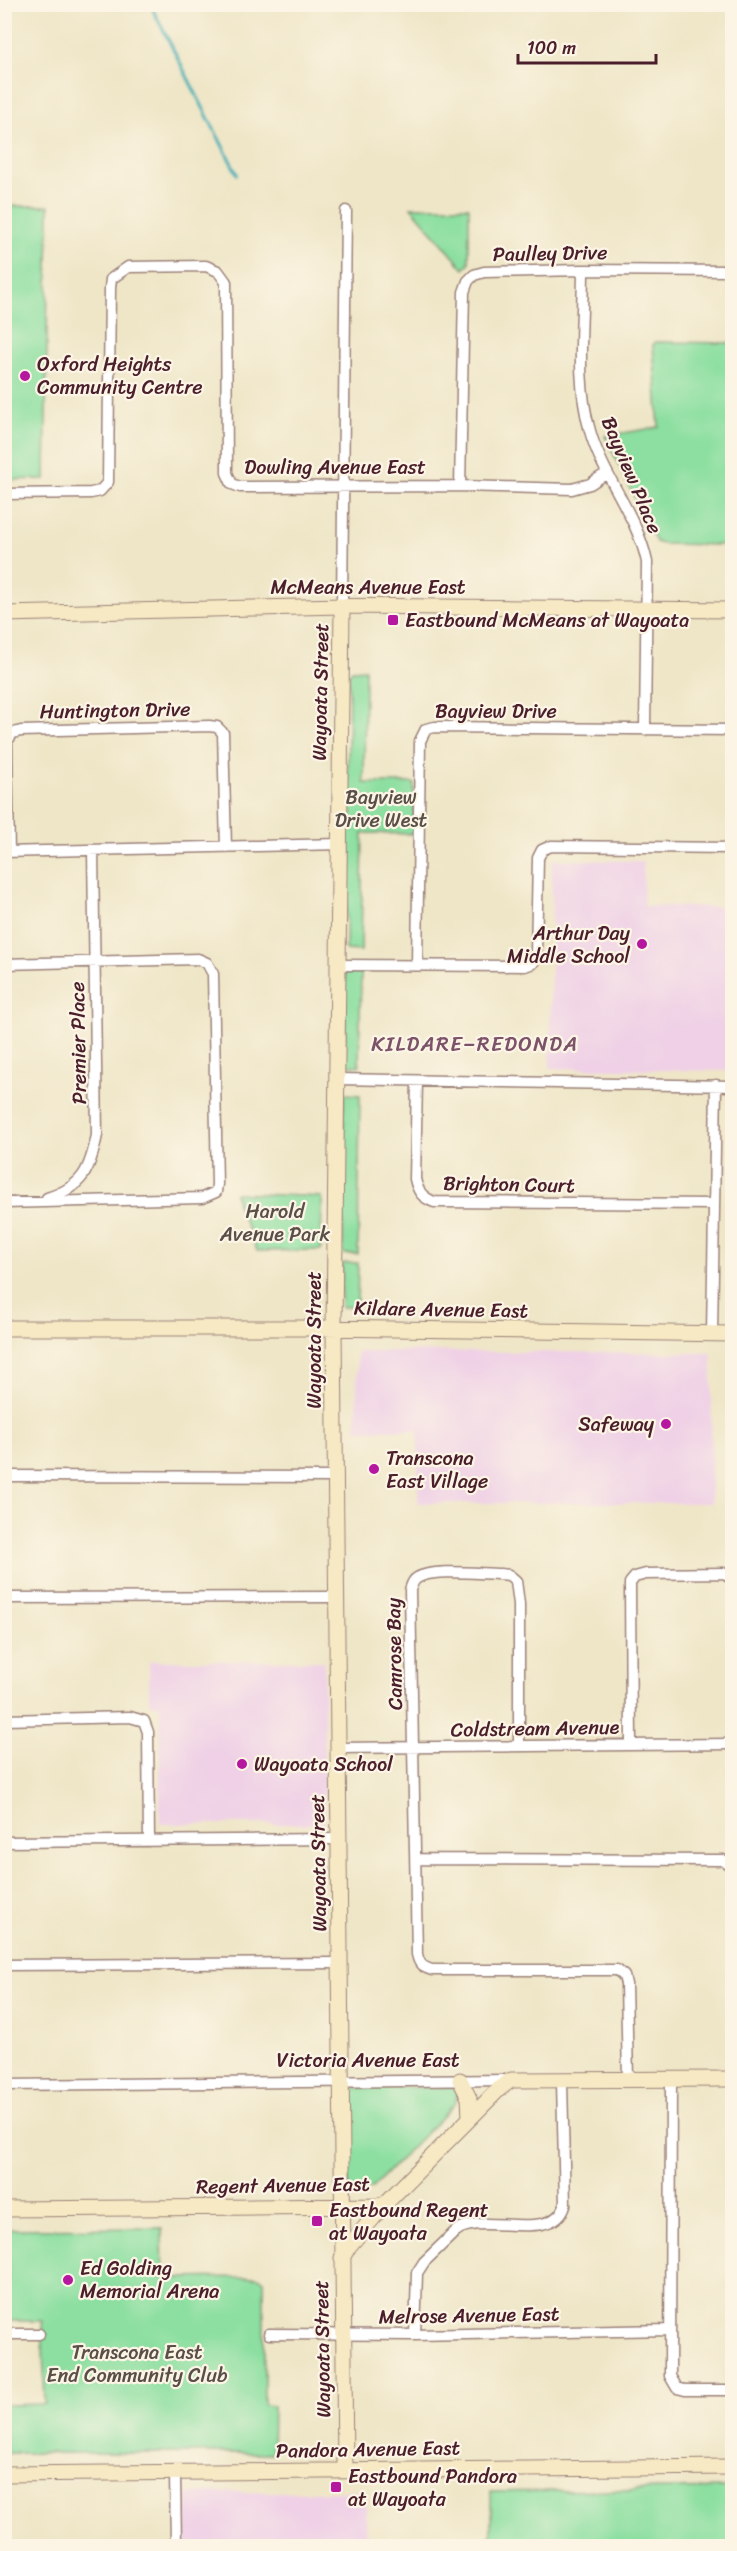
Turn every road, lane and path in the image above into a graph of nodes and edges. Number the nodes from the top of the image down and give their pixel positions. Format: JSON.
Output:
{"nodes":[{"id":1,"x":346,"y":211,"type":"dead end"},
{"id":2,"x":582,"y":270,"type":"junction"},
{"id":3,"x":732,"y":271,"type":"edge"},
{"id":4,"x":607,"y":473,"type":"junction"},
{"id":5,"x":344,"y":486,"type":"junction"},
{"id":6,"x":460,"y":486,"type":"junction"},
{"id":7,"x":4,"y":494,"type":"edge"},
{"id":8,"x":342,"y":606,"type":"junction"},
{"id":9,"x":645,"y":609,"type":"junction"},
{"id":10,"x":732,"y":610,"type":"edge"},
{"id":11,"x":4,"y":614,"type":"edge"},
{"id":12,"x":645,"y":730,"type":"junction"},
{"id":13,"x":732,"y":730,"type":"edge"},
{"id":14,"x":340,"y":844,"type":"junction"},
{"id":15,"x":226,"y":847,"type":"junction"},
{"id":16,"x":732,"y":848,"type":"edge"},
{"id":17,"x":93,"y":851,"type":"junction"},
{"id":18,"x":7,"y":852,"type":"edge"},
{"id":19,"x":95,"y":962,"type":"junction"},
{"id":20,"x":4,"y":964,"type":"edge"},
{"id":21,"x":338,"y":965,"type":"junction"},
{"id":22,"x":417,"y":965,"type":"junction"},
{"id":23,"x":337,"y":1079,"type":"junction"},
{"id":24,"x":417,"y":1081,"type":"junction"},
{"id":25,"x":716,"y":1086,"type":"junction"},
{"id":26,"x":732,"y":1086,"type":"edge"},
{"id":27,"x":35,"y":1202,"type":"junction"},
{"id":28,"x":4,"y":1203,"type":"edge"},
{"id":29,"x":714,"y":1204,"type":"junction"},
{"id":30,"x":4,"y":1328,"type":"edge"},
{"id":31,"x":334,"y":1328,"type":"junction"},
{"id":32,"x":712,"y":1334,"type":"junction"},
{"id":33,"x":732,"y":1334,"type":"edge"},
{"id":34,"x":4,"y":1476,"type":"edge"},
{"id":35,"x":335,"y":1477,"type":"junction"},
{"id":36,"x":732,"y":1579,"type":"edge"},
{"id":37,"x":336,"y":1597,"type":"junction"},
{"id":38,"x":4,"y":1598,"type":"edge"},
{"id":39,"x":4,"y":1720,"type":"edge"},
{"id":40,"x":732,"y":1744,"type":"edge"},
{"id":41,"x":631,"y":1745,"type":"junction"},
{"id":42,"x":519,"y":1746,"type":"junction"},
{"id":43,"x":414,"y":1747,"type":"junction"},
{"id":44,"x":337,"y":1748,"type":"junction"},
{"id":45,"x":339,"y":1839,"type":"junction"},
{"id":46,"x":149,"y":1841,"type":"junction"},
{"id":47,"x":4,"y":1842,"type":"edge"},
{"id":48,"x":416,"y":1859,"type":"junction"},
{"id":49,"x":732,"y":1867,"type":"edge"},
{"id":50,"x":340,"y":1963,"type":"junction"},
{"id":51,"x":4,"y":1965,"type":"edge"},
{"id":52,"x":732,"y":2079,"type":"edge"},
{"id":53,"x":460,"y":2080,"type":"junction"},
{"id":54,"x":511,"y":2080,"type":"junction"},
{"id":55,"x":628,"y":2080,"type":"junction"},
{"id":56,"x":670,"y":2080,"type":"junction"},
{"id":57,"x":342,"y":2081,"type":"junction"},
{"id":58,"x":562,"y":2082,"type":"junction"},
{"id":59,"x":4,"y":2085,"type":"edge"},
{"id":60,"x":470,"y":2118,"type":"junction"},
{"id":61,"x":385,"y":2204,"type":"junction"},
{"id":62,"x":342,"y":2206,"type":"junction"},
{"id":63,"x":4,"y":2209,"type":"edge"},
{"id":64,"x":342,"y":2258,"type":"junction"},
{"id":65,"x":669,"y":2330,"type":"junction"},
{"id":66,"x":4,"y":2334,"type":"edge"},
{"id":67,"x":39,"y":2334,"type":"dead end"},
{"id":68,"x":269,"y":2334,"type":"dead end"},
{"id":69,"x":343,"y":2334,"type":"junction"},
{"id":70,"x":415,"y":2335,"type":"junction"},
{"id":71,"x":732,"y":2390,"type":"edge"},
{"id":72,"x":732,"y":2467,"type":"edge"},
{"id":73,"x":345,"y":2470,"type":"junction"},
{"id":74,"x":175,"y":2473,"type":"junction"},
{"id":75,"x":4,"y":2474,"type":"edge"},
{"id":76,"x":176,"y":2547,"type":"edge"}],
"edges":[{"from":1,"to":5,"type":"street","name":"Wayoata Street"},
{"from":2,"to":3,"type":"street","name":"Paulley Drive"},
{"from":2,"to":4,"type":"street","name":"Bayview Place"},
{"from":2,"to":6,"type":"street","name":"Paulley Drive"},
{"from":4,"to":6,"type":"street","name":"Dowling Avenue East"},
{"from":4,"to":9,"type":"street","name":"Bayview Place"},
{"from":5,"to":6,"type":"street","name":"Dowling Avenue East"},
{"from":5,"to":7,"type":"street","name":"Dowling Avenue East"},
{"from":5,"to":8,"type":"street","name":"Wayoata Street"},
{"from":8,"to":9,"type":"street","name":"McMeans Avenue East"},
{"from":8,"to":11,"type":"street","name":"McMeans Avenue East"},
{"from":8,"to":14,"type":"street","name":"Wayoata Street"},
{"from":9,"to":10,"type":"street","name":"McMeans Avenue East"},
{"from":9,"to":12,"type":"street","name":"Bayview Place"},
{"from":12,"to":13,"type":"street","name":"Bayview Drive"},
{"from":12,"to":22,"type":"street","name":"Bayview Drive"},
{"from":14,"to":15,"type":"street"},
{"from":14,"to":21,"type":"street","name":"Wayoata Street"},
{"from":15,"to":17,"type":"street"},
{"from":15,"to":18,"type":"street","name":"Huntington Drive"},
{"from":16,"to":22,"type":"street"},
{"from":17,"to":18,"type":"street"},
{"from":17,"to":19,"type":"street","name":"Premier Place"},
{"from":19,"to":20,"type":"street"},
{"from":19,"to":27,"type":"street","name":"Premier Place"},
{"from":19,"to":27,"type":"street"},
{"from":21,"to":22,"type":"street"},
{"from":21,"to":23,"type":"street","name":"Wayoata Street"},
{"from":23,"to":24,"type":"street"},
{"from":23,"to":31,"type":"street","name":"Wayoata Street"},
{"from":24,"to":25,"type":"street"},
{"from":24,"to":29,"type":"street","name":"Brighton Court"},
{"from":25,"to":26,"type":"street"},
{"from":25,"to":29,"type":"street"},
{"from":27,"to":28,"type":"street"},
{"from":29,"to":32,"type":"street"},
{"from":30,"to":31,"type":"street","name":"Kildare Avenue East"},
{"from":31,"to":32,"type":"street","name":"Kildare Avenue East"},
{"from":31,"to":35,"type":"street","name":"Wayoata Street"},
{"from":32,"to":33,"type":"street","name":"Kildare Avenue East"},
{"from":34,"to":35,"type":"street"},
{"from":35,"to":37,"type":"street","name":"Wayoata Street"},
{"from":36,"to":41,"type":"street"},
{"from":37,"to":38,"type":"street"},
{"from":37,"to":44,"type":"street","name":"Wayoata Street"},
{"from":39,"to":46,"type":"street"},
{"from":40,"to":41,"type":"street","name":"Coldstream Avenue"},
{"from":41,"to":42,"type":"street","name":"Coldstream Avenue"},
{"from":42,"to":43,"type":"street","name":"Coldstream Avenue"},
{"from":42,"to":43,"type":"street","name":"Camrose Bay"},
{"from":43,"to":44,"type":"street","name":"Coldstream Avenue"},
{"from":43,"to":48,"type":"street"},
{"from":44,"to":45,"type":"street","name":"Wayoata Street"},
{"from":45,"to":46,"type":"street"},
{"from":45,"to":50,"type":"street","name":"Wayoata Street"},
{"from":46,"to":47,"type":"street"},
{"from":48,"to":49,"type":"street"},
{"from":48,"to":55,"type":"street"},
{"from":50,"to":51,"type":"street"},
{"from":50,"to":57,"type":"street","name":"Wayoata Street"},
{"from":52,"to":56,"type":"street","name":"Victoria Avenue East"},
{"from":53,"to":54,"type":"street","name":"Victoria Avenue East"},
{"from":53,"to":57,"type":"street","name":"Victoria Avenue East"},
{"from":53,"to":60,"type":"street"},
{"from":54,"to":58,"type":"street","name":"Victoria Avenue East"},
{"from":54,"to":60,"type":"street","name":"Regent Avenue East"},
{"from":55,"to":56,"type":"street","name":"Victoria Avenue East"},
{"from":55,"to":58,"type":"street","name":"Victoria Avenue East"},
{"from":56,"to":65,"type":"street"},
{"from":57,"to":59,"type":"street","name":"Victoria Avenue East"},
{"from":57,"to":62,"type":"street","name":"Wayoata Street"},
{"from":58,"to":70,"type":"street"},
{"from":60,"to":61,"type":"street","name":"Regent Avenue East"},
{"from":61,"to":62,"type":"street","name":"Regent Avenue East"},
{"from":61,"to":64,"type":"street"},
{"from":62,"to":63,"type":"street","name":"Regent Avenue East"},
{"from":62,"to":64,"type":"street","name":"Wayoata Street"},
{"from":64,"to":69,"type":"street","name":"Wayoata Street"},
{"from":65,"to":70,"type":"street","name":"Melrose Avenue East"},
{"from":65,"to":71,"type":"street"},
{"from":66,"to":67,"type":"street"},
{"from":68,"to":69,"type":"street","name":"Melrose Avenue East"},
{"from":69,"to":70,"type":"street","name":"Melrose Avenue East"},
{"from":69,"to":73,"type":"street","name":"Wayoata Street"},
{"from":72,"to":73,"type":"street","name":"Pandora Avenue East"},
{"from":73,"to":74,"type":"street","name":"Pandora Avenue East"},
{"from":74,"to":75,"type":"street","name":"Pandora Avenue East"},
{"from":74,"to":76,"type":"street"}]}
